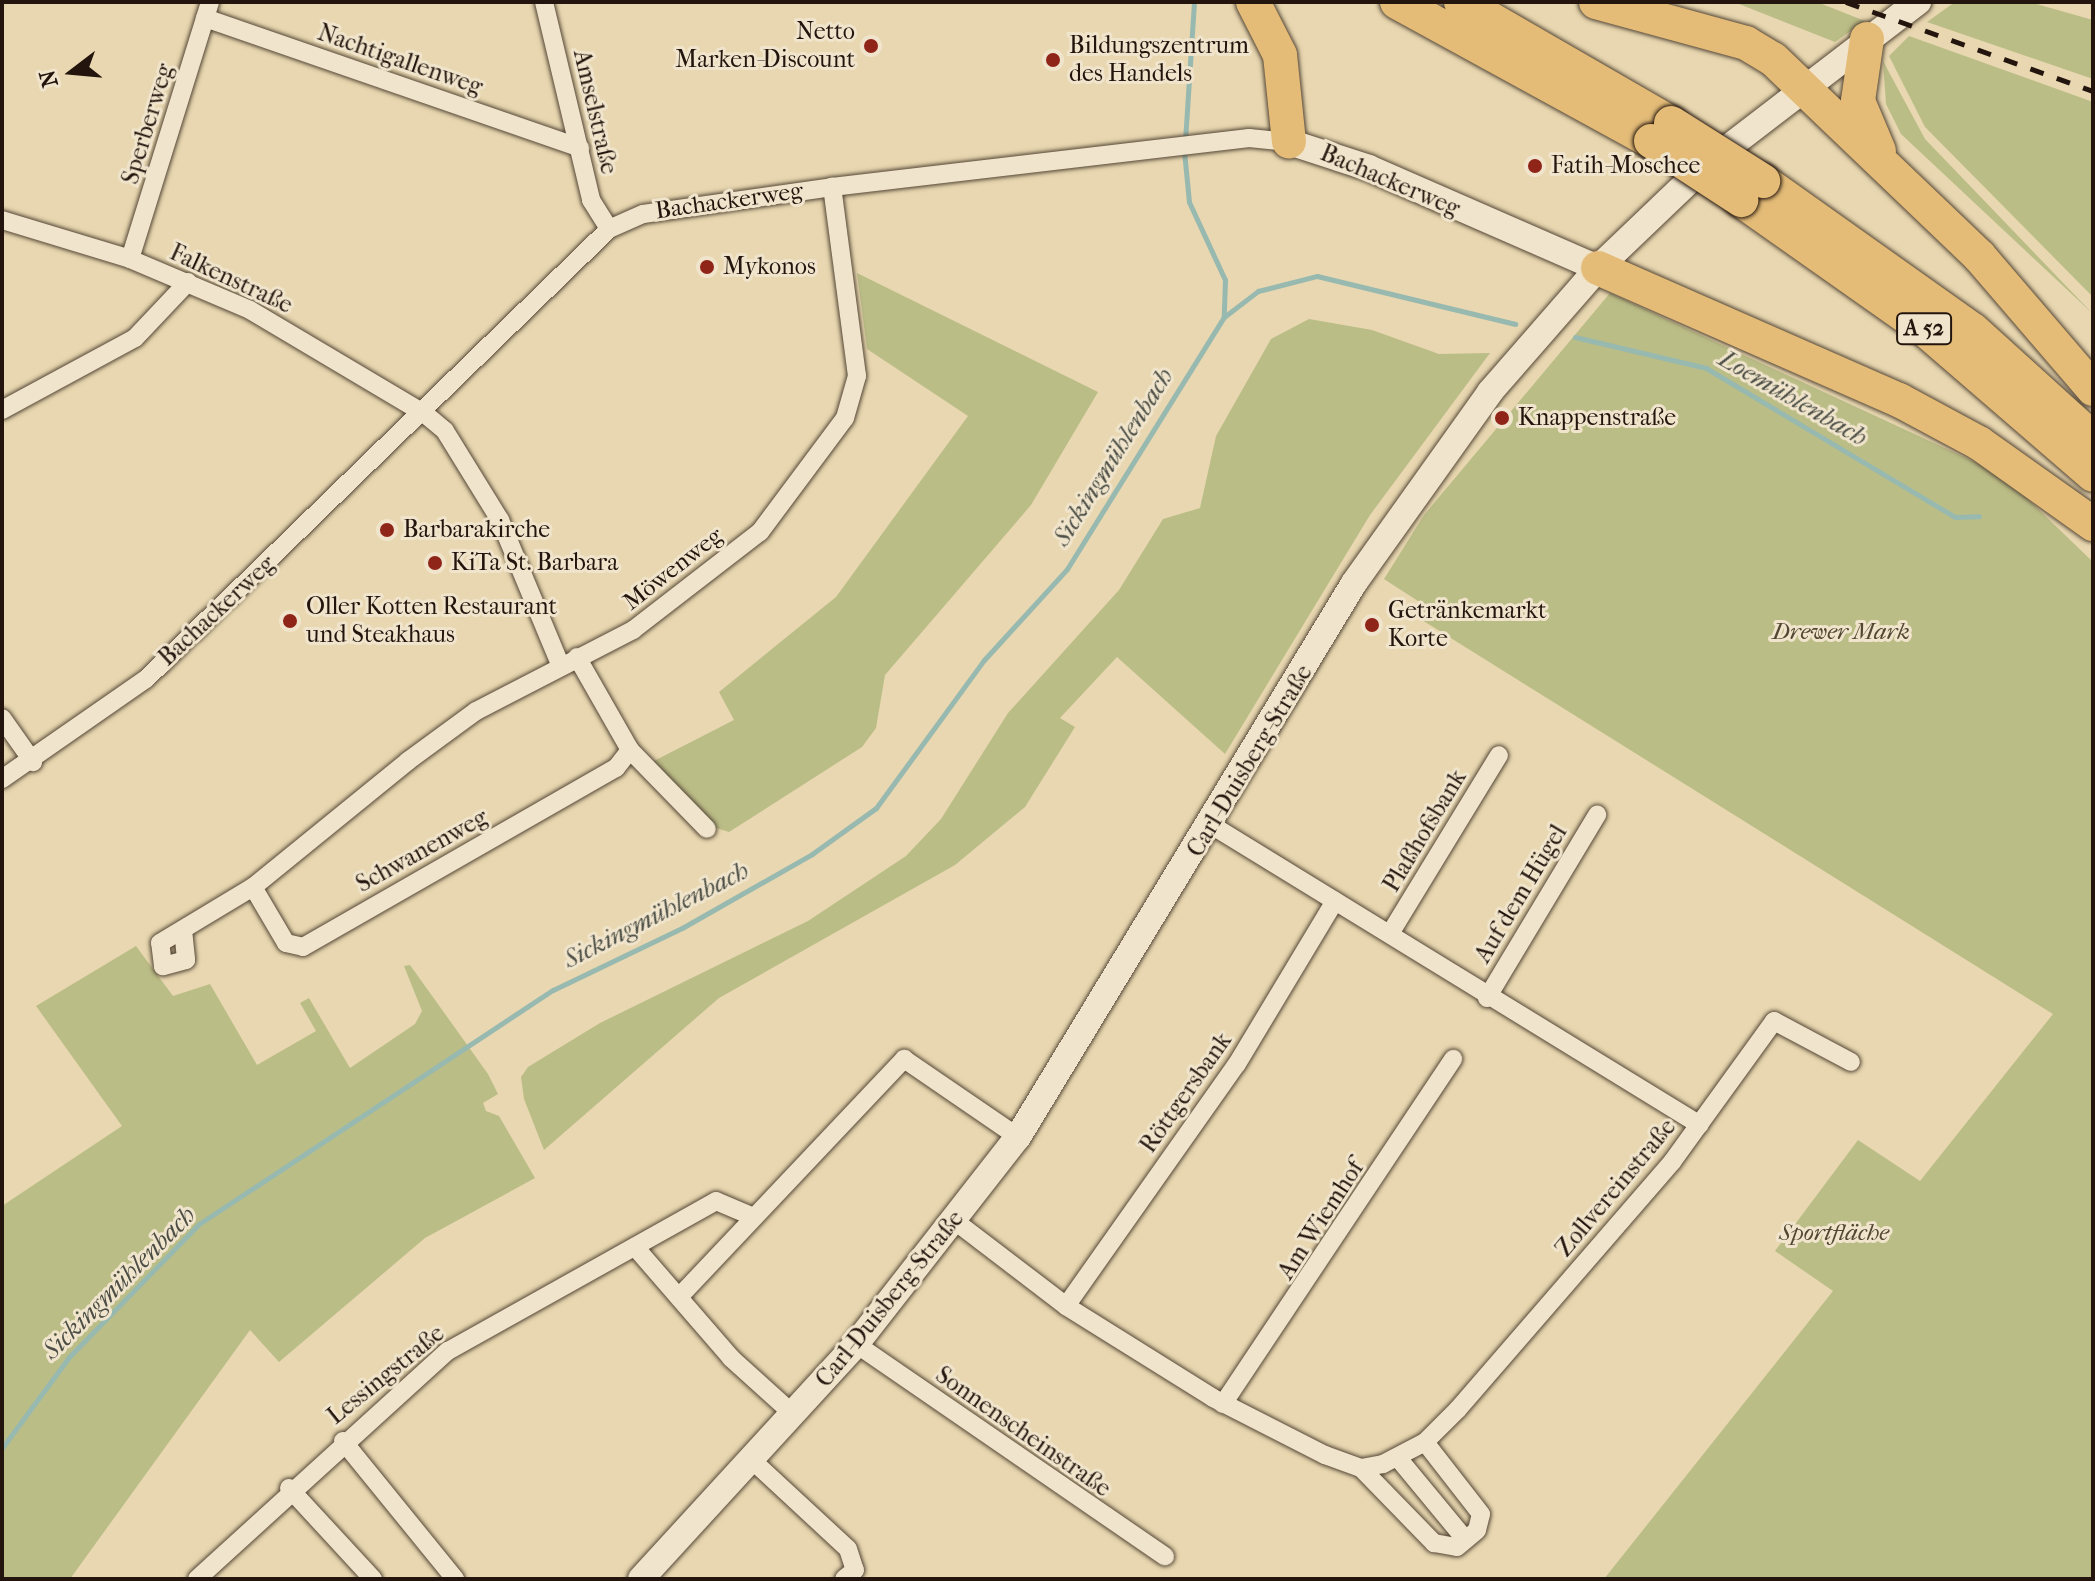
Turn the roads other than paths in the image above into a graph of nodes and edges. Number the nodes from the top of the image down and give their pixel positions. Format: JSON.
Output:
{"nodes":[{"id":1,"x":544,"y":2,"type":"edge"},
{"id":2,"x":1253,"y":2,"type":"edge"},
{"id":3,"x":1397,"y":2,"type":"edge"},
{"id":4,"x":1461,"y":2,"type":"edge"},
{"id":5,"x":1596,"y":2,"type":"edge"},
{"id":6,"x":1918,"y":2,"type":"edge"},
{"id":7,"x":207,"y":10,"type":"edge"},
{"id":8,"x":1867,"y":39,"type":"junction"},
{"id":9,"x":1804,"y":86,"type":"junction"},
{"id":10,"x":1661,"y":132,"type":"junction"},
{"id":11,"x":1289,"y":142,"type":"junction"},
{"id":12,"x":580,"y":148,"type":"junction"},
{"id":13,"x":1883,"y":159,"type":"junction"},
{"id":14,"x":832,"y":187,"type":"junction"},
{"id":15,"x":1752,"y":191,"type":"junction"},
{"id":16,"x":2,"y":220,"type":"edge"},
{"id":17,"x":609,"y":229,"type":"junction"},
{"id":18,"x":130,"y":259,"type":"junction"},
{"id":19,"x":1598,"y":268,"type":"junction"},
{"id":20,"x":188,"y":282,"type":"junction"},
{"id":21,"x":2093,"y":389,"type":"edge"},
{"id":22,"x":2,"y":410,"type":"edge"},
{"id":23,"x":425,"y":414,"type":"junction"},
{"id":24,"x":2093,"y":439,"type":"edge"},
{"id":25,"x":2093,"y":475,"type":"edge"},
{"id":26,"x":2093,"y":524,"type":"edge"},
{"id":27,"x":568,"y":661,"type":"junction"},
{"id":28,"x":2,"y":718,"type":"edge"},
{"id":29,"x":630,"y":750,"type":"junction"},
{"id":30,"x":1499,"y":755,"type":"dead end"},
{"id":31,"x":33,"y":762,"type":"junction"},
{"id":32,"x":2,"y":779,"type":"edge"},
{"id":33,"x":1597,"y":815,"type":"dead end"},
{"id":34,"x":1213,"y":826,"type":"junction"},
{"id":35,"x":707,"y":829,"type":"dead end"},
{"id":36,"x":253,"y":887,"type":"junction"},
{"id":37,"x":1335,"y":901,"type":"junction"},
{"id":38,"x":183,"y":930,"type":"dead end"},
{"id":39,"x":1391,"y":932,"type":"junction"},
{"id":40,"x":1487,"y":998,"type":"junction"},
{"id":41,"x":1453,"y":1059,"type":"dead end"},
{"id":42,"x":1851,"y":1062,"type":"dead end"},
{"id":43,"x":1700,"y":1125,"type":"junction"},
{"id":44,"x":1018,"y":1137,"type":"junction"},
{"id":45,"x":752,"y":1216,"type":"junction"},
{"id":46,"x":955,"y":1221,"type":"junction"},
{"id":47,"x":635,"y":1247,"type":"junction"},
{"id":48,"x":679,"y":1297,"type":"junction"},
{"id":49,"x":1066,"y":1306,"type":"junction"},
{"id":50,"x":856,"y":1344,"type":"junction"},
{"id":51,"x":1223,"y":1404,"type":"junction"},
{"id":52,"x":794,"y":1415,"type":"junction"},
{"id":53,"x":343,"y":1441,"type":"junction"},
{"id":54,"x":1425,"y":1442,"type":"junction"},
{"id":55,"x":1398,"y":1458,"type":"junction"},
{"id":56,"x":753,"y":1461,"type":"junction"},
{"id":57,"x":1361,"y":1468,"type":"junction"},
{"id":58,"x":289,"y":1488,"type":"junction"},
{"id":59,"x":1465,"y":1539,"type":"junction"},
{"id":60,"x":1165,"y":1556,"type":"dead end"},
{"id":61,"x":197,"y":1579,"type":"edge"},
{"id":62,"x":373,"y":1579,"type":"edge"},
{"id":63,"x":455,"y":1579,"type":"edge"},
{"id":64,"x":641,"y":1579,"type":"edge"},
{"id":65,"x":844,"y":1579,"type":"edge"}],
"edges":[{"from":1,"to":12,"type":"street","name":"Amselstraße"},
{"from":2,"to":11,"type":"highway"},
{"from":3,"to":10,"type":"highway","number":"A 52"},
{"from":4,"to":10,"type":"highway","number":"A 52"},
{"from":5,"to":9,"type":"highway"},
{"from":6,"to":8,"type":"main road","name":"Carl-Duisberg-Straße"},
{"from":7,"to":12,"type":"street","name":"Nachtigallenweg"},
{"from":7,"to":18,"type":"street","name":"Sperberweg"},
{"from":8,"to":9,"type":"main road","name":"Carl-Duisberg-Straße"},
{"from":8,"to":13,"type":"highway"},
{"from":9,"to":13,"type":"highway"},
{"from":9,"to":19,"type":"main road","name":"Carl-Duisberg-Straße"},
{"from":10,"to":15,"type":"highway","number":"A 52","bridge":true},
{"from":11,"to":14,"type":"street","name":"Bachackerweg"},
{"from":11,"to":19,"type":"main road","name":"Bachackerweg"},
{"from":12,"to":17,"type":"street","name":"Amselstraße"},
{"from":13,"to":21,"type":"highway"},
{"from":14,"to":17,"type":"street","name":"Bachackerweg"},
{"from":14,"to":27,"type":"street","name":"Möwenweg"},
{"from":15,"to":24,"type":"highway","number":"A 52"},
{"from":15,"to":25,"type":"highway","number":"A 52"},
{"from":16,"to":18,"type":"street","name":"Falkenstraße"},
{"from":17,"to":23,"type":"street","name":"Bachackerweg"},
{"from":18,"to":20,"type":"street","name":"Falkenstraße"},
{"from":19,"to":26,"type":"highway"},
{"from":19,"to":34,"type":"main road","name":"Carl-Duisberg-Straße"},
{"from":20,"to":22,"type":"street"},
{"from":20,"to":23,"type":"street","name":"Falkenstraße"},
{"from":23,"to":27,"type":"street","name":"Falkenstraße"},
{"from":23,"to":31,"type":"street","name":"Bachackerweg"},
{"from":27,"to":29,"type":"street","name":"Falkenstraße"},
{"from":27,"to":36,"type":"street","name":"Möwenweg"},
{"from":28,"to":31,"type":"street"},
{"from":29,"to":35,"type":"street","name":"Falkenstraße"},
{"from":29,"to":36,"type":"street","name":"Schwanenweg"},
{"from":30,"to":39,"type":"street","name":"Plaßhofsbank"},
{"from":31,"to":32,"type":"street","name":"Bachackerweg"},
{"from":33,"to":40,"type":"street","name":"Auf dem Hügel"},
{"from":34,"to":37,"type":"street"},
{"from":34,"to":44,"type":"main road","name":"Carl-Duisberg-Straße"},
{"from":36,"to":38,"type":"street","name":"Möwenweg"},
{"from":37,"to":39,"type":"street"},
{"from":37,"to":49,"type":"street","name":"Röttgersbank"},
{"from":39,"to":40,"type":"street"},
{"from":40,"to":43,"type":"street"},
{"from":41,"to":51,"type":"street","name":"Am Wiemhof"},
{"from":42,"to":43,"type":"street","name":"Zollvereinstraße"},
{"from":43,"to":54,"type":"street","name":"Zollvereinstraße"},
{"from":44,"to":45,"type":"street"},
{"from":44,"to":46,"type":"main road","name":"Carl-Duisberg-Straße"},
{"from":45,"to":47,"type":"street","name":"Lessingstraße"},
{"from":45,"to":48,"type":"street"},
{"from":46,"to":49,"type":"street"},
{"from":46,"to":50,"type":"main road","name":"Carl-Duisberg-Straße"},
{"from":47,"to":48,"type":"street"},
{"from":47,"to":53,"type":"street","name":"Lessingstraße"},
{"from":48,"to":52,"type":"street"},
{"from":49,"to":51,"type":"street"},
{"from":50,"to":52,"type":"main road","name":"Carl-Duisberg-Straße"},
{"from":50,"to":60,"type":"street","name":"Sonnenscheinstraße"},
{"from":51,"to":57,"type":"street"},
{"from":52,"to":56,"type":"main road","name":"Carl-Duisberg-Straße"},
{"from":53,"to":58,"type":"street","name":"Lessingstraße"},
{"from":53,"to":63,"type":"street"},
{"from":54,"to":55,"type":"street","name":"Zollvereinstraße"},
{"from":54,"to":59,"type":"street"},
{"from":55,"to":57,"type":"street","name":"Zollvereinstraße"},
{"from":55,"to":59,"type":"street"},
{"from":56,"to":64,"type":"main road","name":"Carl-Duisberg-Straße"},
{"from":56,"to":65,"type":"street"},
{"from":57,"to":59,"type":"street"},
{"from":58,"to":61,"type":"street","name":"Lessingstraße"},
{"from":58,"to":62,"type":"street"}]}
